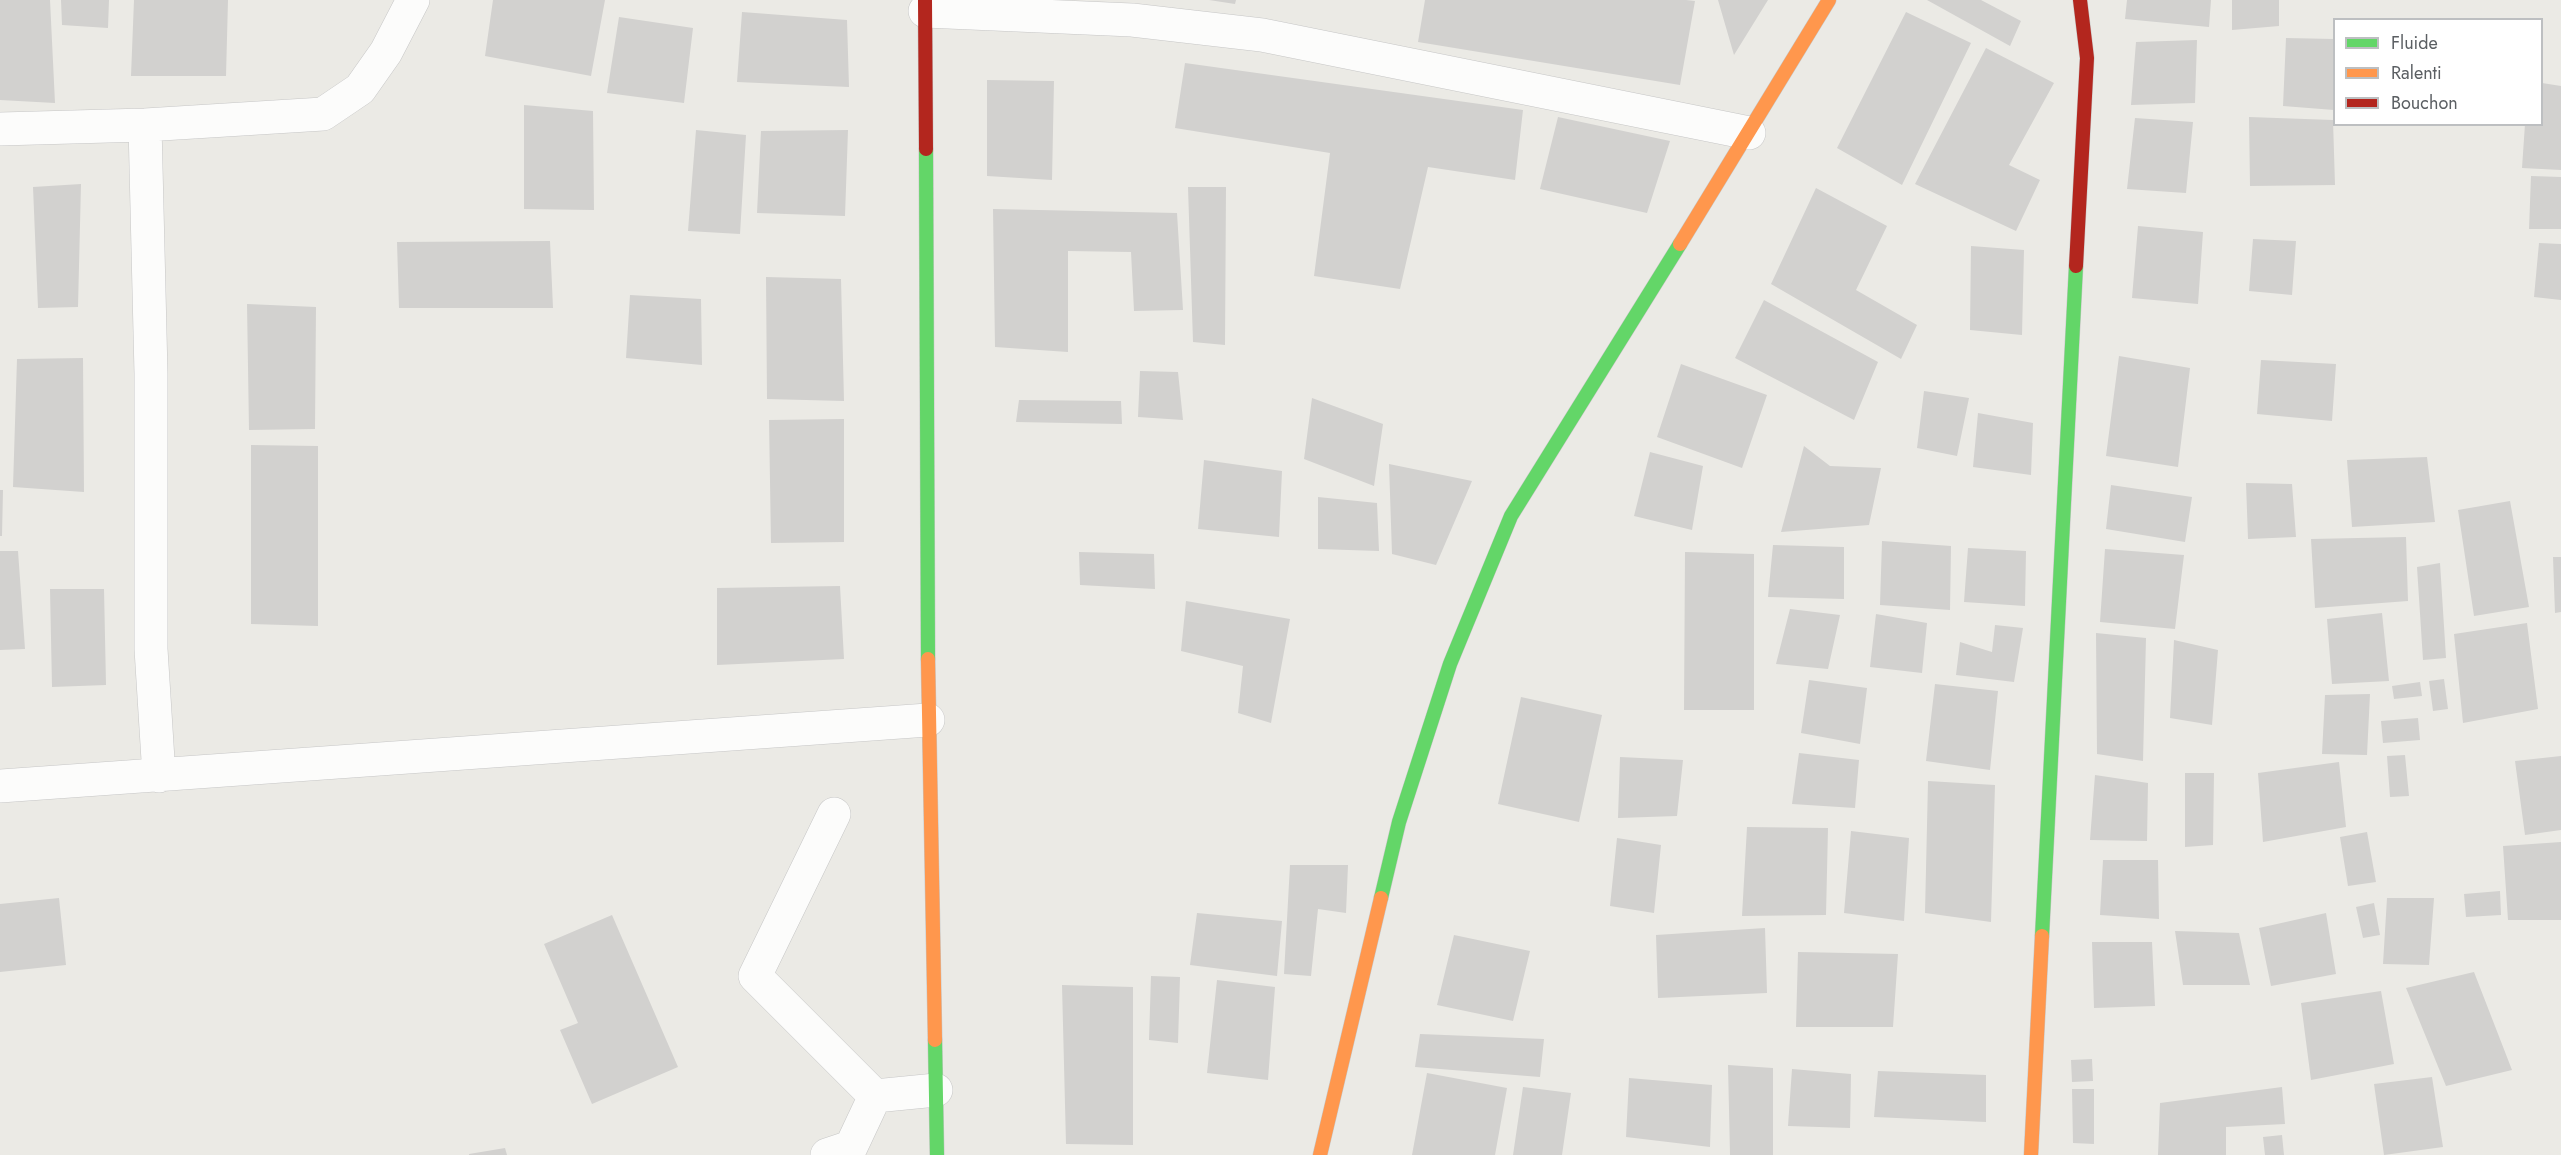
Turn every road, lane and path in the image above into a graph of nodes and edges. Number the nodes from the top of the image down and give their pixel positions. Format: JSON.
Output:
{"nodes":[{"id":1,"x":413,"y":0,"type":"edge"},
{"id":2,"x":1829,"y":0,"type":"edge"},
{"id":3,"x":2080,"y":0,"type":"edge"},
{"id":4,"x":925,"y":6,"type":"edge"},
{"id":5,"x":145,"y":125,"type":"junction"},
{"id":6,"x":0,"y":129,"type":"edge"},
{"id":7,"x":1749,"y":133,"type":"junction"},
{"id":8,"x":928,"y":720,"type":"junction"},
{"id":9,"x":159,"y":776,"type":"junction"},
{"id":10,"x":0,"y":786,"type":"edge"},
{"id":11,"x":834,"y":814,"type":"dead end"},
{"id":12,"x":936,"y":1090,"type":"junction"},
{"id":13,"x":876,"y":1096,"type":"junction"},
{"id":14,"x":827,"y":1155,"type":"edge"},
{"id":15,"x":937,"y":1155,"type":"edge"},
{"id":16,"x":1320,"y":1155,"type":"edge"},
{"id":17,"x":2031,"y":1155,"type":"edge"}],
"edges":[{"from":1,"to":5,"type":"street"},
{"from":2,"to":7,"type":"street"},
{"from":3,"to":17,"type":"street"},
{"from":4,"to":7,"type":"street"},
{"from":4,"to":8,"type":"street"},
{"from":5,"to":6,"type":"street"},
{"from":5,"to":9,"type":"street"},
{"from":7,"to":16,"type":"street"},
{"from":8,"to":9,"type":"street"},
{"from":8,"to":12,"type":"street"},
{"from":9,"to":10,"type":"street"},
{"from":11,"to":13,"type":"street"},
{"from":12,"to":13,"type":"street"},
{"from":12,"to":15,"type":"street"},
{"from":13,"to":14,"type":"street"}]}
